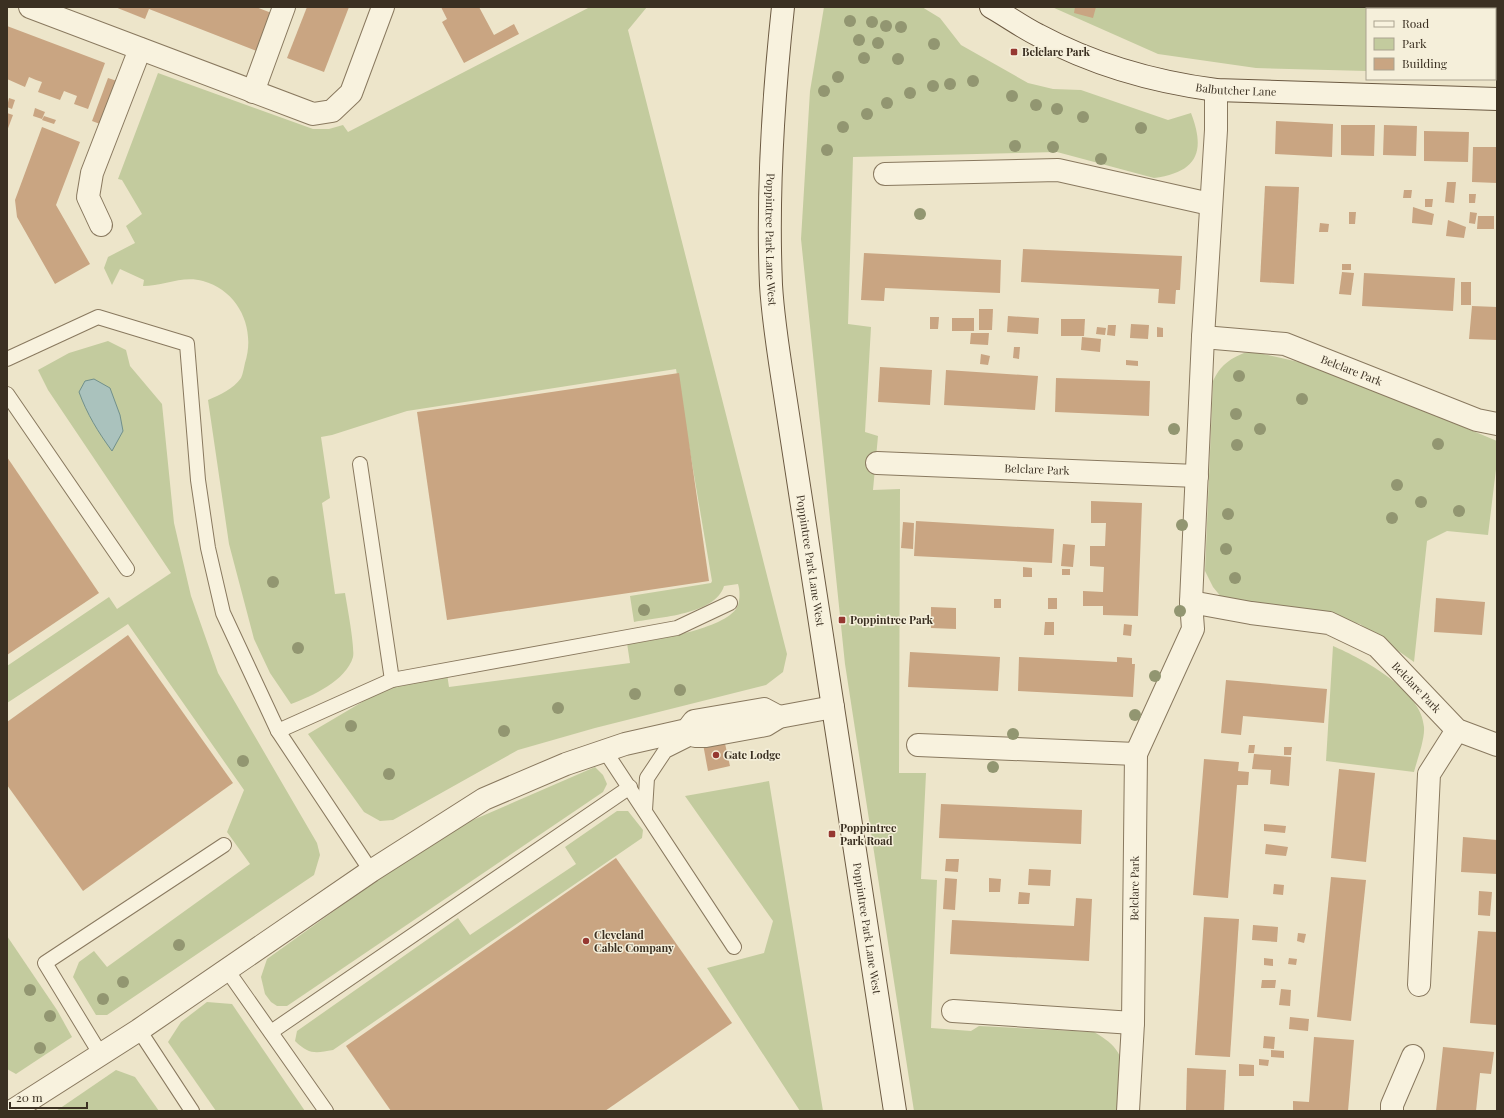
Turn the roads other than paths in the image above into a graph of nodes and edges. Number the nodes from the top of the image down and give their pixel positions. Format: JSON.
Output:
{"nodes":[{"id":1,"x":30,"y":7,"type":"edge"},
{"id":2,"x":284,"y":7,"type":"edge"},
{"id":3,"x":382,"y":7,"type":"edge"},
{"id":4,"x":783,"y":7,"type":"edge"},
{"id":5,"x":991,"y":7,"type":"edge"},
{"id":6,"x":140,"y":49,"type":"junction"},
{"id":7,"x":1216,"y":90,"type":"junction"},
{"id":8,"x":253,"y":92,"type":"junction"},
{"id":9,"x":1497,"y":99,"type":"edge"},
{"id":10,"x":885,"y":174,"type":"dead end"},
{"id":11,"x":1210,"y":204,"type":"junction"},
{"id":12,"x":101,"y":225,"type":"dead end"},
{"id":13,"x":1203,"y":337,"type":"junction"},
{"id":14,"x":7,"y":359,"type":"edge"},
{"id":15,"x":9,"y":399,"type":"edge"},
{"id":16,"x":1497,"y":424,"type":"edge"},
{"id":17,"x":877,"y":463,"type":"dead end"},
{"id":18,"x":360,"y":464,"type":"dead end"},
{"id":19,"x":1197,"y":476,"type":"junction"},
{"id":20,"x":127,"y":569,"type":"dead end"},
{"id":21,"x":1191,"y":602,"type":"junction"},
{"id":22,"x":730,"y":603,"type":"dead end"},
{"id":23,"x":392,"y":680,"type":"junction"},
{"id":24,"x":833,"y":706,"type":"junction"},
{"id":25,"x":1457,"y":730,"type":"junction"},
{"id":26,"x":278,"y":731,"type":"junction"},
{"id":27,"x":691,"y":733,"type":"junction"},
{"id":28,"x":918,"y":745,"type":"dead end"},
{"id":29,"x":1497,"y":745,"type":"edge"},
{"id":30,"x":605,"y":751,"type":"junction"},
{"id":31,"x":1136,"y":754,"type":"junction"},
{"id":32,"x":630,"y":787,"type":"junction"},
{"id":33,"x":645,"y":810,"type":"junction"},
{"id":34,"x":224,"y":845,"type":"dead end"},
{"id":35,"x":371,"y":871,"type":"junction"},
{"id":36,"x":734,"y":947,"type":"dead end"},
{"id":37,"x":227,"y":970,"type":"junction"},
{"id":38,"x":1419,"y":985,"type":"dead end"},
{"id":39,"x":953,"y":1011,"type":"dead end"},
{"id":40,"x":1133,"y":1023,"type":"junction"},
{"id":41,"x":139,"y":1030,"type":"junction"},
{"id":42,"x":271,"y":1032,"type":"junction"},
{"id":43,"x":101,"y":1055,"type":"junction"},
{"id":44,"x":1413,"y":1056,"type":"dead end"},
{"id":45,"x":7,"y":1102,"type":"edge"},
{"id":46,"x":12,"y":1111,"type":"edge"},
{"id":47,"x":192,"y":1111,"type":"edge"},
{"id":48,"x":326,"y":1111,"type":"edge"},
{"id":49,"x":895,"y":1111,"type":"edge"},
{"id":50,"x":1128,"y":1111,"type":"edge"},
{"id":51,"x":1392,"y":1111,"type":"edge"}],
"edges":[{"from":1,"to":6,"type":"street"},
{"from":2,"to":8,"type":"street"},
{"from":3,"to":8,"type":"street"},
{"from":4,"to":24,"type":"street","name":"Poppintree Park Lane West"},
{"from":5,"to":7,"type":"street","name":"Balbutcher Lane"},
{"from":6,"to":8,"type":"street"},
{"from":6,"to":12,"type":"street"},
{"from":7,"to":9,"type":"street","name":"Balbutcher Lane"},
{"from":7,"to":11,"type":"street","name":"Belclare Park"},
{"from":10,"to":11,"type":"street"},
{"from":11,"to":13,"type":"street","name":"Belclare Park"},
{"from":13,"to":16,"type":"street","name":"Belclare Park"},
{"from":13,"to":19,"type":"street","name":"Belclare Park"},
{"from":14,"to":26,"type":"lane"},
{"from":15,"to":20,"type":"lane"},
{"from":17,"to":19,"type":"street","name":"Belclare Park"},
{"from":18,"to":23,"type":"lane"},
{"from":19,"to":21,"type":"street","name":"Belclare Park"},
{"from":21,"to":25,"type":"street","name":"Belclare Park"},
{"from":21,"to":31,"type":"street","name":"Belclare Park"},
{"from":22,"to":23,"type":"lane"},
{"from":23,"to":26,"type":"lane"},
{"from":24,"to":27,"type":"street"},
{"from":24,"to":49,"type":"street","name":"Poppintree Park Lane West"},
{"from":25,"to":29,"type":"street","name":"Belclare Park"},
{"from":25,"to":38,"type":"street"},
{"from":26,"to":35,"type":"lane"},
{"from":27,"to":30,"type":"street"},
{"from":27,"to":33,"type":"lane"},
{"from":28,"to":31,"type":"street"},
{"from":30,"to":32,"type":"lane"},
{"from":30,"to":35,"type":"street"},
{"from":31,"to":40,"type":"street","name":"Belclare Park"},
{"from":32,"to":33,"type":"lane"},
{"from":32,"to":42,"type":"lane"},
{"from":33,"to":36,"type":"lane"},
{"from":34,"to":43,"type":"lane"},
{"from":35,"to":37,"type":"street"},
{"from":37,"to":41,"type":"street"},
{"from":37,"to":42,"type":"lane"},
{"from":39,"to":40,"type":"street"},
{"from":40,"to":50,"type":"street","name":"Belclare Park"},
{"from":41,"to":43,"type":"street"},
{"from":41,"to":47,"type":"lane"},
{"from":42,"to":48,"type":"lane"},
{"from":43,"to":46,"type":"street"},
{"from":44,"to":51,"type":"street"},
{"from":45,"to":46,"type":"lane"}]}
